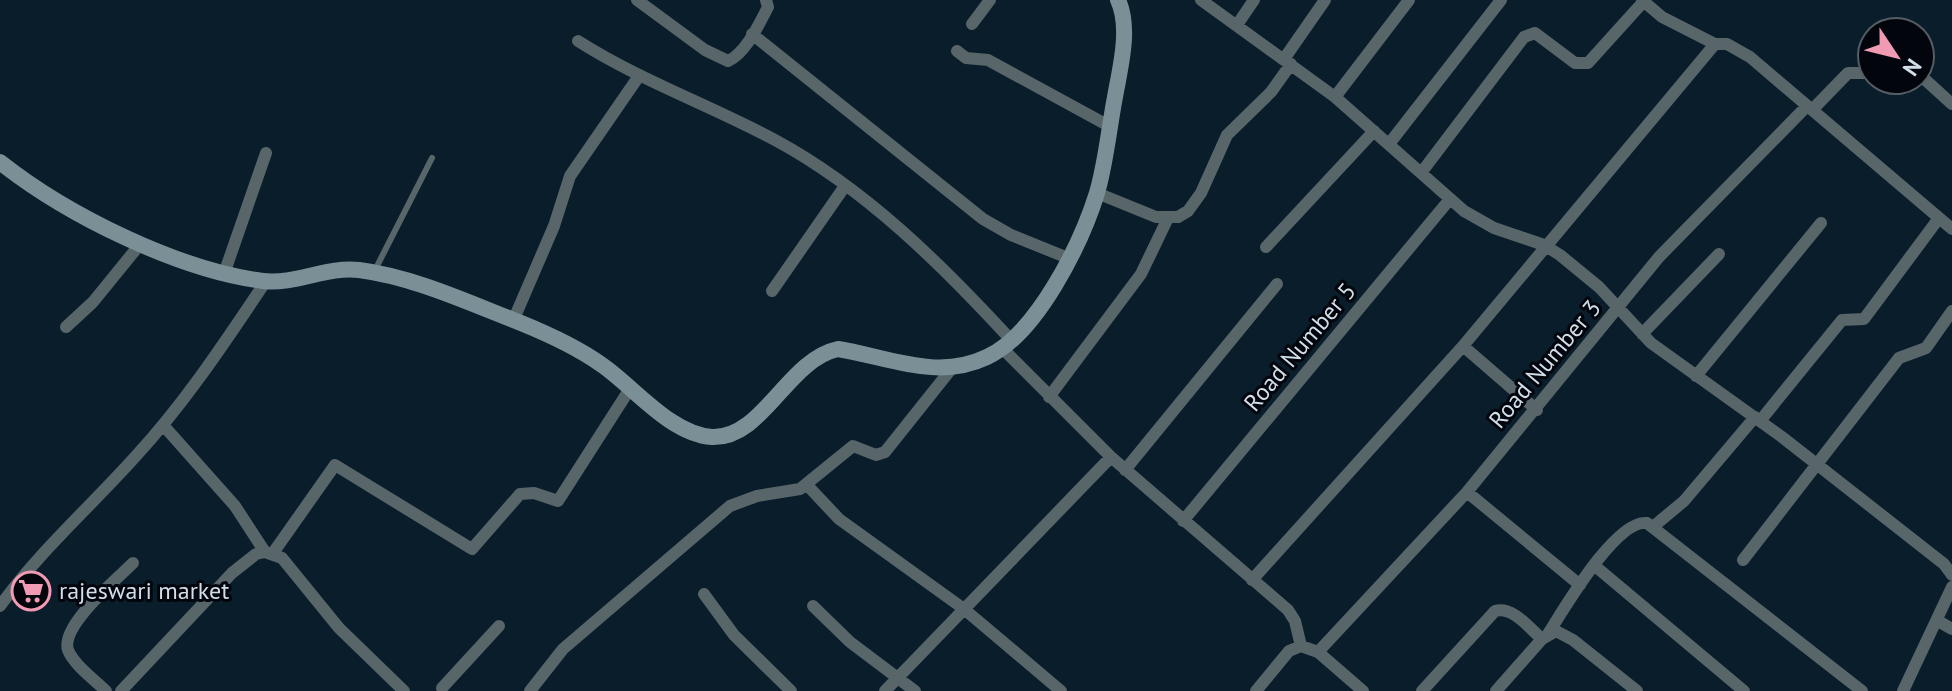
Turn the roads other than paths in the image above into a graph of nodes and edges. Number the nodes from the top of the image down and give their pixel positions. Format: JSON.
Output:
{"nodes":[{"id":1,"x":637,"y":0,"type":"edge"},
{"id":2,"x":990,"y":0,"type":"edge"},
{"id":3,"x":1118,"y":0,"type":"edge"},
{"id":4,"x":1201,"y":0,"type":"edge"},
{"id":5,"x":1254,"y":0,"type":"edge"},
{"id":6,"x":1325,"y":0,"type":"edge"},
{"id":7,"x":1409,"y":0,"type":"edge"},
{"id":8,"x":1501,"y":0,"type":"edge"},
{"id":9,"x":768,"y":1,"type":"edge"},
{"id":10,"x":1644,"y":1,"type":"edge"},
{"id":11,"x":972,"y":24,"type":"dead end"},
{"id":12,"x":1237,"y":25,"type":"junction"},
{"id":13,"x":752,"y":34,"type":"junction"},
{"id":14,"x":578,"y":41,"type":"dead end"},
{"id":15,"x":1715,"y":44,"type":"junction"},
{"id":16,"x":957,"y":51,"type":"dead end"},
{"id":17,"x":1288,"y":61,"type":"junction"},
{"id":18,"x":1856,"y":73,"type":"edge"},
{"id":19,"x":639,"y":76,"type":"junction"},
{"id":20,"x":1936,"y":90,"type":"edge"},
{"id":21,"x":1335,"y":97,"type":"junction"},
{"id":22,"x":1952,"y":104,"type":"edge"},
{"id":23,"x":1810,"y":108,"type":"junction"},
{"id":24,"x":1109,"y":126,"type":"junction"},
{"id":25,"x":1374,"y":131,"type":"junction"},
{"id":26,"x":1389,"y":144,"type":"junction"},
{"id":27,"x":266,"y":153,"type":"dead end"},
{"id":28,"x":432,"y":158,"type":"dead end"},
{"id":29,"x":2,"y":168,"type":"edge"},
{"id":30,"x":1421,"y":173,"type":"junction"},
{"id":31,"x":845,"y":186,"type":"junction"},
{"id":32,"x":1097,"y":193,"type":"junction"},
{"id":33,"x":1450,"y":199,"type":"junction"},
{"id":34,"x":1168,"y":218,"type":"junction"},
{"id":35,"x":1939,"y":218,"type":"junction"},
{"id":36,"x":1821,"y":223,"type":"dead end"},
{"id":37,"x":1952,"y":229,"type":"edge"},
{"id":38,"x":141,"y":243,"type":"junction"},
{"id":39,"x":1544,"y":245,"type":"junction"},
{"id":40,"x":1266,"y":247,"type":"dead end"},
{"id":41,"x":1719,"y":254,"type":"dead end"},
{"id":42,"x":1068,"y":258,"type":"junction"},
{"id":43,"x":225,"y":271,"type":"junction"},
{"id":44,"x":373,"y":272,"type":"junction"},
{"id":45,"x":266,"y":281,"type":"junction"},
{"id":46,"x":1277,"y":284,"type":"dead end"},
{"id":47,"x":772,"y":291,"type":"dead end"},
{"id":48,"x":1619,"y":310,"type":"junction"},
{"id":49,"x":1952,"y":311,"type":"edge"},
{"id":50,"x":513,"y":321,"type":"junction"},
{"id":51,"x":66,"y":327,"type":"dead end"},
{"id":52,"x":1642,"y":334,"type":"junction"},
{"id":53,"x":1008,"y":345,"type":"junction"},
{"id":54,"x":1463,"y":346,"type":"junction"},
{"id":55,"x":952,"y":368,"type":"junction"},
{"id":56,"x":1696,"y":376,"type":"junction"},
{"id":57,"x":631,"y":387,"type":"junction"},
{"id":58,"x":1049,"y":397,"type":"junction"},
{"id":59,"x":1537,"y":410,"type":"junction"},
{"id":60,"x":1757,"y":419,"type":"junction"},
{"id":61,"x":163,"y":425,"type":"junction"},
{"id":62,"x":1111,"y":457,"type":"junction"},
{"id":63,"x":1817,"y":465,"type":"junction"},
{"id":64,"x":1125,"y":470,"type":"junction"},
{"id":65,"x":807,"y":485,"type":"junction"},
{"id":66,"x":1467,"y":492,"type":"junction"},
{"id":67,"x":1183,"y":521,"type":"junction"},
{"id":68,"x":1654,"y":526,"type":"junction"},
{"id":69,"x":269,"y":552,"type":"junction"},
{"id":70,"x":1743,"y":560,"type":"dead end"},
{"id":71,"x":133,"y":563,"type":"dead end"},
{"id":72,"x":1595,"y":566,"type":"junction"},
{"id":73,"x":1952,"y":572,"type":"edge"},
{"id":74,"x":1252,"y":580,"type":"junction"},
{"id":75,"x":1580,"y":585,"type":"junction"},
{"id":76,"x":1950,"y":593,"type":"edge"},
{"id":77,"x":704,"y":594,"type":"dead end"},
{"id":78,"x":2,"y":600,"type":"edge"},
{"id":79,"x":813,"y":606,"type":"dead end"},
{"id":80,"x":964,"y":609,"type":"junction"},
{"id":81,"x":1938,"y":621,"type":"junction"},
{"id":82,"x":499,"y":626,"type":"dead end"},
{"id":83,"x":1952,"y":629,"type":"edge"},
{"id":84,"x":1545,"y":636,"type":"junction"},
{"id":85,"x":1301,"y":646,"type":"junction"},
{"id":86,"x":1318,"y":652,"type":"junction"},
{"id":87,"x":898,"y":676,"type":"junction"},
{"id":88,"x":440,"y":690,"type":"edge"},
{"id":89,"x":106,"y":691,"type":"edge"},
{"id":90,"x":121,"y":691,"type":"edge"},
{"id":91,"x":404,"y":691,"type":"edge"},
{"id":92,"x":530,"y":691,"type":"edge"},
{"id":93,"x":791,"y":691,"type":"edge"},
{"id":94,"x":885,"y":691,"type":"edge"},
{"id":95,"x":915,"y":691,"type":"edge"},
{"id":96,"x":1061,"y":691,"type":"edge"},
{"id":97,"x":1256,"y":691,"type":"edge"},
{"id":98,"x":1363,"y":691,"type":"edge"},
{"id":99,"x":1422,"y":691,"type":"edge"},
{"id":100,"x":1496,"y":691,"type":"edge"},
{"id":101,"x":1637,"y":691,"type":"edge"},
{"id":102,"x":1744,"y":691,"type":"edge"},
{"id":103,"x":1862,"y":691,"type":"edge"},
{"id":104,"x":1903,"y":691,"type":"edge"}],
"edges":[{"from":1,"to":13,"type":"street"},
{"from":2,"to":11,"type":"street"},
{"from":3,"to":24,"type":"street"},
{"from":4,"to":12,"type":"street"},
{"from":5,"to":12,"type":"street"},
{"from":6,"to":17,"type":"street"},
{"from":7,"to":21,"type":"street"},
{"from":8,"to":26,"type":"street"},
{"from":9,"to":13,"type":"street"},
{"from":10,"to":15,"type":"street"},
{"from":10,"to":30,"type":"street"},
{"from":12,"to":17,"type":"street"},
{"from":13,"to":42,"type":"street"},
{"from":14,"to":19,"type":"street"},
{"from":15,"to":23,"type":"street"},
{"from":15,"to":39,"type":"street"},
{"from":16,"to":24,"type":"street"},
{"from":17,"to":21,"type":"street"},
{"from":17,"to":34,"type":"street"},
{"from":18,"to":23,"type":"street","name":"Road Number 3"},
{"from":19,"to":31,"type":"street"},
{"from":19,"to":50,"type":"street"},
{"from":20,"to":22,"type":"street"},
{"from":21,"to":25,"type":"street"},
{"from":23,"to":35,"type":"street"},
{"from":23,"to":48,"type":"street","name":"Road Number 3"},
{"from":24,"to":32,"type":"street"},
{"from":25,"to":26,"type":"street"},
{"from":25,"to":40,"type":"street"},
{"from":26,"to":30,"type":"street"},
{"from":27,"to":43,"type":"street"},
{"from":28,"to":44,"type":"lane"},
{"from":29,"to":38,"type":"street"},
{"from":30,"to":33,"type":"street"},
{"from":31,"to":47,"type":"street"},
{"from":31,"to":53,"type":"street"},
{"from":32,"to":34,"type":"street"},
{"from":32,"to":42,"type":"street"},
{"from":33,"to":39,"type":"street"},
{"from":33,"to":67,"type":"street","name":"Road Number 5"},
{"from":34,"to":58,"type":"street"},
{"from":35,"to":37,"type":"street"},
{"from":35,"to":60,"type":"street"},
{"from":36,"to":56,"type":"street"},
{"from":38,"to":43,"type":"street"},
{"from":38,"to":51,"type":"street"},
{"from":39,"to":48,"type":"street"},
{"from":39,"to":54,"type":"street"},
{"from":41,"to":52,"type":"street"},
{"from":42,"to":53,"type":"street"},
{"from":43,"to":45,"type":"street"},
{"from":44,"to":45,"type":"street"},
{"from":44,"to":50,"type":"street"},
{"from":45,"to":61,"type":"street"},
{"from":46,"to":64,"type":"street"},
{"from":48,"to":52,"type":"street"},
{"from":48,"to":59,"type":"street","name":"Road Number 3"},
{"from":49,"to":63,"type":"street"},
{"from":50,"to":57,"type":"street"},
{"from":52,"to":56,"type":"street"},
{"from":53,"to":55,"type":"street"},
{"from":53,"to":58,"type":"street"},
{"from":54,"to":59,"type":"street"},
{"from":54,"to":74,"type":"street"},
{"from":55,"to":57,"type":"street"},
{"from":55,"to":65,"type":"street"},
{"from":56,"to":60,"type":"street"},
{"from":57,"to":69,"type":"street"},
{"from":58,"to":62,"type":"street"},
{"from":59,"to":66,"type":"street","name":"Road Number 3"},
{"from":60,"to":63,"type":"street"},
{"from":60,"to":68,"type":"street"},
{"from":61,"to":69,"type":"street"},
{"from":61,"to":78,"type":"street"},
{"from":62,"to":64,"type":"street"},
{"from":62,"to":80,"type":"street"},
{"from":63,"to":70,"type":"street"},
{"from":63,"to":73,"type":"street"},
{"from":64,"to":67,"type":"street"},
{"from":65,"to":80,"type":"street"},
{"from":65,"to":92,"type":"street"},
{"from":66,"to":75,"type":"street"},
{"from":66,"to":86,"type":"street","name":"Road Number 3"},
{"from":67,"to":74,"type":"street"},
{"from":68,"to":72,"type":"street"},
{"from":68,"to":103,"type":"street"},
{"from":69,"to":90,"type":"street"},
{"from":69,"to":91,"type":"street"},
{"from":71,"to":89,"type":"street"},
{"from":72,"to":75,"type":"street"},
{"from":72,"to":102,"type":"street"},
{"from":74,"to":85,"type":"street"},
{"from":75,"to":84,"type":"street"},
{"from":76,"to":81,"type":"street"},
{"from":77,"to":93,"type":"street"},
{"from":79,"to":87,"type":"street"},
{"from":80,"to":87,"type":"street"},
{"from":80,"to":96,"type":"street"},
{"from":81,"to":83,"type":"street"},
{"from":81,"to":104,"type":"street"},
{"from":82,"to":88,"type":"street"},
{"from":84,"to":99,"type":"street"},
{"from":84,"to":100,"type":"street"},
{"from":84,"to":101,"type":"street"},
{"from":85,"to":86,"type":"street"},
{"from":85,"to":97,"type":"street"},
{"from":86,"to":98,"type":"street"},
{"from":87,"to":94,"type":"street"},
{"from":87,"to":95,"type":"street"}]}
